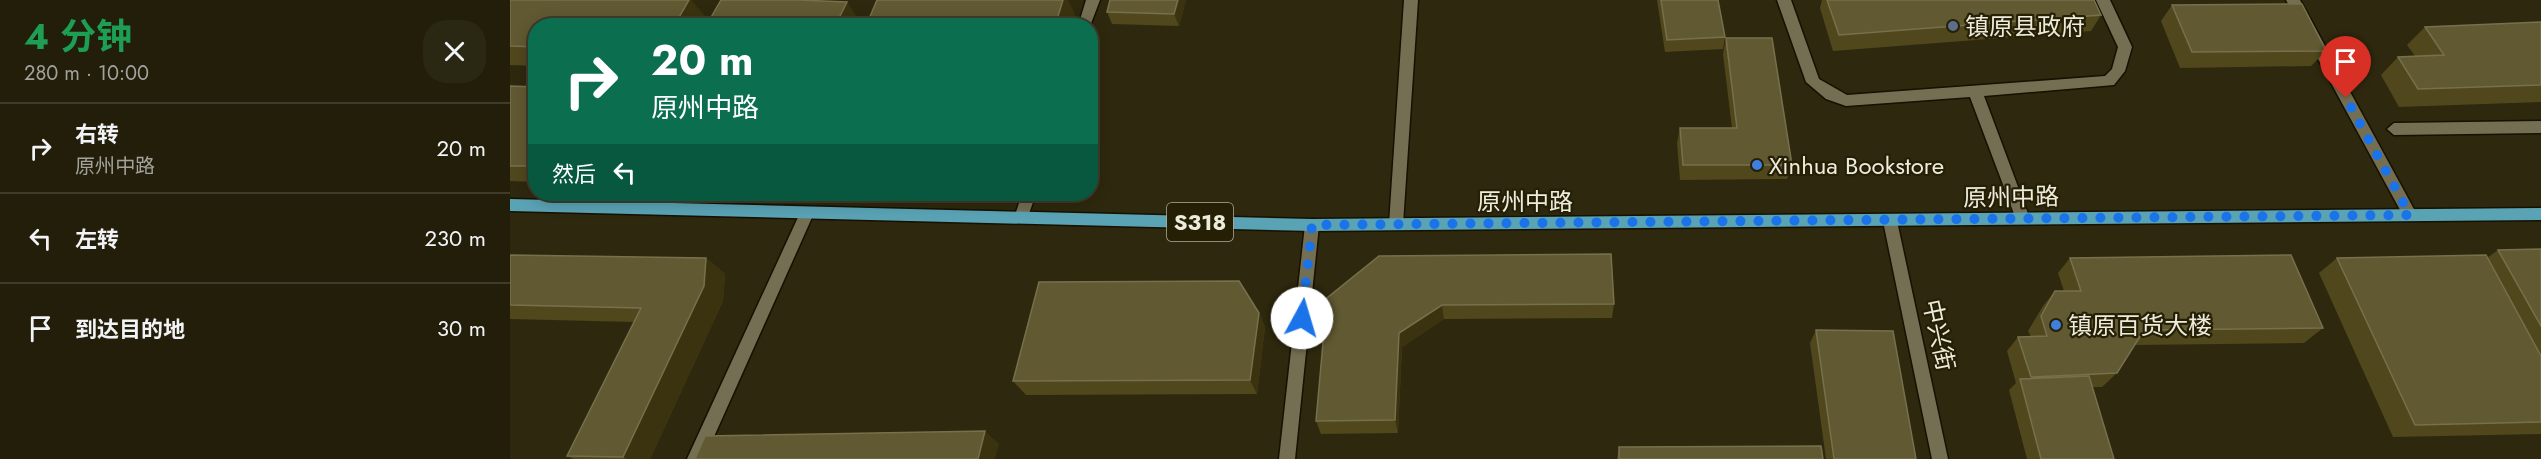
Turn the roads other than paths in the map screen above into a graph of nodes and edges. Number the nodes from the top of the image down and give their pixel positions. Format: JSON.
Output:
{"nodes":[{"id":1,"x":1093,"y":0,"type":"edge"},
{"id":2,"x":1411,"y":0,"type":"edge"},
{"id":3,"x":1784,"y":0,"type":"edge"},
{"id":4,"x":2103,"y":0,"type":"edge"},
{"id":5,"x":2293,"y":0,"type":"edge"},
{"id":6,"x":1087,"y":18,"type":"edge"},
{"id":7,"x":1975,"y":91,"type":"junction"},
{"id":8,"x":2541,"y":127,"type":"edge"},
{"id":9,"x":2394,"y":129,"type":"dead end"},
{"id":10,"x":615,"y":201,"type":"edge"},
{"id":11,"x":1027,"y":201,"type":"edge"},
{"id":12,"x":510,"y":206,"type":"edge"},
{"id":13,"x":611,"y":208,"type":"junction"},
{"id":14,"x":807,"y":213,"type":"junction"},
{"id":15,"x":2541,"y":214,"type":"edge"},
{"id":16,"x":2410,"y":215,"type":"junction"},
{"id":17,"x":1021,"y":218,"type":"junction"},
{"id":18,"x":2023,"y":219,"type":"junction"},
{"id":19,"x":1890,"y":221,"type":"junction"},
{"id":20,"x":1312,"y":225,"type":"junction"},
{"id":21,"x":1396,"y":225,"type":"junction"},
{"id":22,"x":695,"y":459,"type":"edge"},
{"id":23,"x":1287,"y":459,"type":"edge"},
{"id":24,"x":1940,"y":459,"type":"edge"}],
"edges":[{"from":1,"to":6,"type":"street"},
{"from":2,"to":21,"type":"street"},
{"from":3,"to":7,"type":"street"},
{"from":4,"to":7,"type":"street"},
{"from":5,"to":16,"type":"street"},
{"from":7,"to":18,"type":"street"},
{"from":8,"to":9,"type":"street"},
{"from":10,"to":13,"type":"street"},
{"from":11,"to":17,"type":"street"},
{"from":12,"to":13,"type":"main road","name":"原州中路","number":"S318"},
{"from":13,"to":14,"type":"main road","name":"原州中路","number":"S318"},
{"from":14,"to":17,"type":"main road","name":"原州中路","number":"S318"},
{"from":14,"to":22,"type":"street"},
{"from":15,"to":16,"type":"main road","name":"原州中路","number":"S318"},
{"from":16,"to":18,"type":"main road","name":"原州中路","number":"S318"},
{"from":17,"to":20,"type":"main road","name":"原州中路","number":"S318"},
{"from":18,"to":19,"type":"main road","name":"原州中路","number":"S318"},
{"from":19,"to":21,"type":"main road","name":"原州中路","number":"S318"},
{"from":19,"to":24,"type":"street","name":"中兴街"},
{"from":20,"to":21,"type":"main road","name":"原州中路","number":"S318"},
{"from":20,"to":23,"type":"street"}]}
